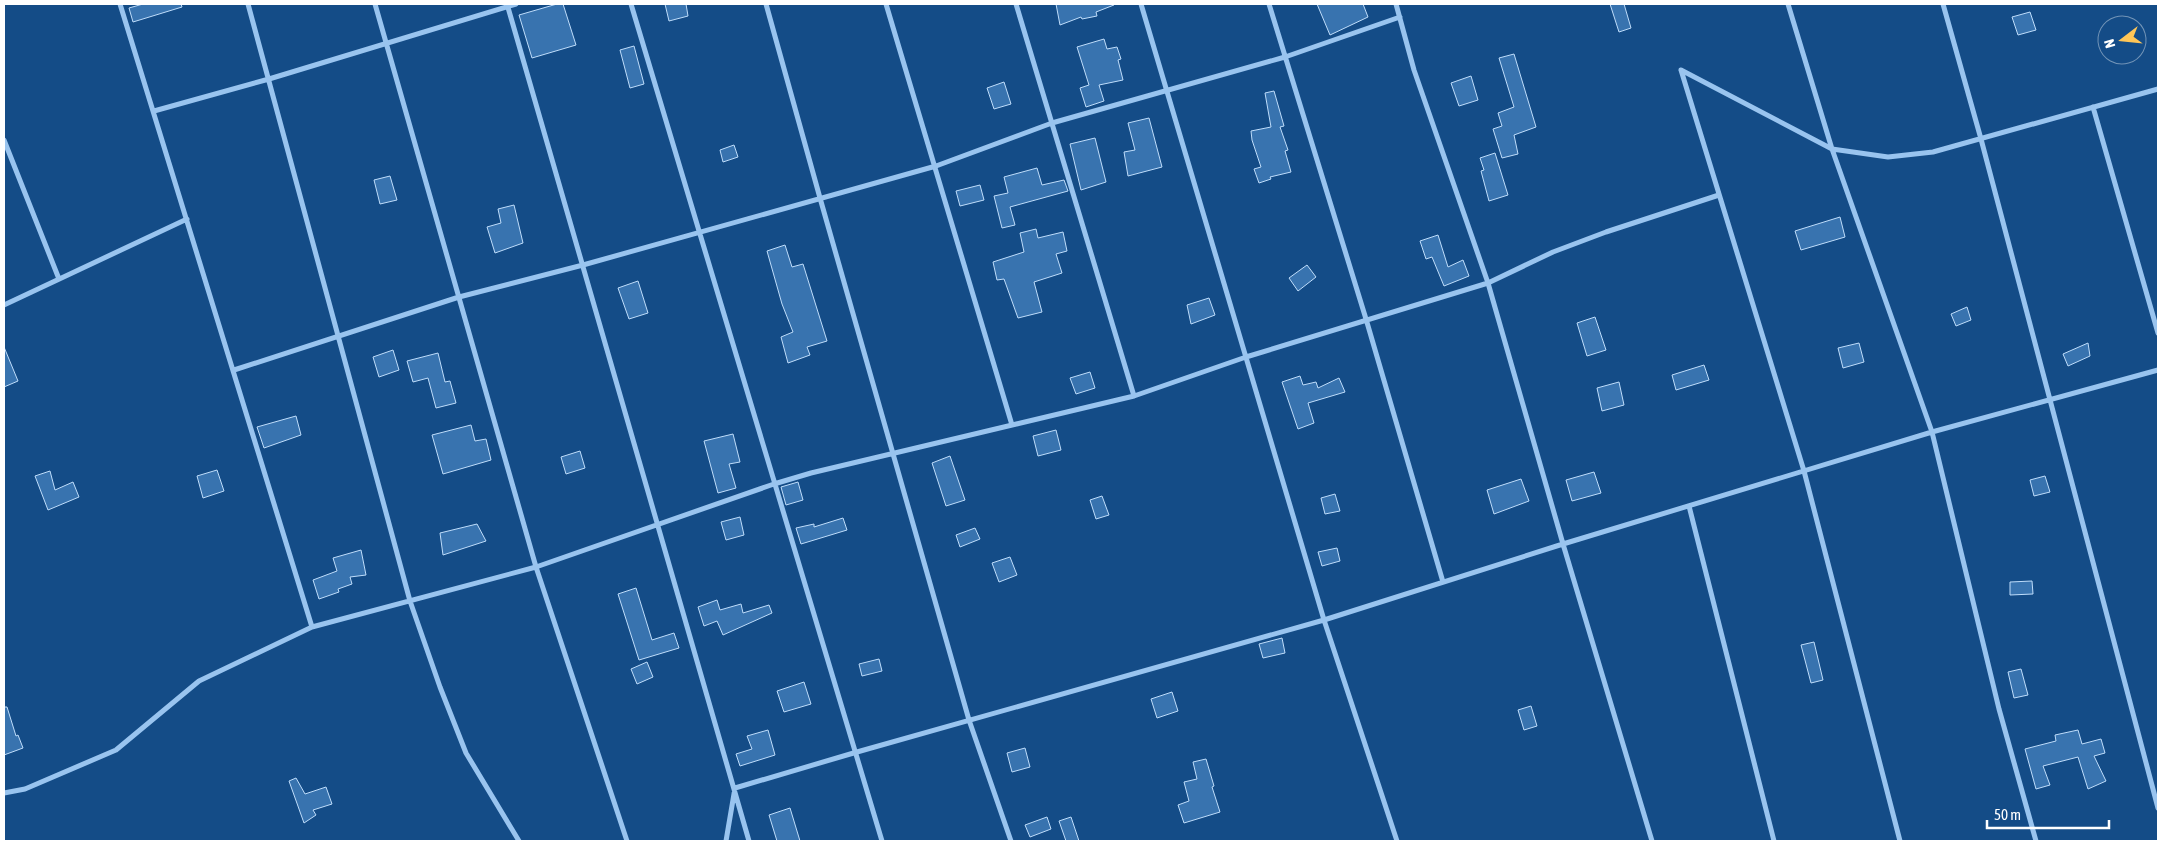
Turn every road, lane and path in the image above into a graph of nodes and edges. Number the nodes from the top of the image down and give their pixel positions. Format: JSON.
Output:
{"nodes":[{"id":1,"x":120,"y":4,"type":"edge"},
{"id":2,"x":248,"y":4,"type":"edge"},
{"id":3,"x":376,"y":4,"type":"edge"},
{"id":4,"x":516,"y":4,"type":"edge"},
{"id":5,"x":631,"y":4,"type":"edge"},
{"id":6,"x":766,"y":4,"type":"edge"},
{"id":7,"x":886,"y":4,"type":"edge"},
{"id":8,"x":1016,"y":4,"type":"edge"},
{"id":9,"x":1141,"y":4,"type":"edge"},
{"id":10,"x":1269,"y":4,"type":"edge"},
{"id":11,"x":1396,"y":4,"type":"edge"},
{"id":12,"x":1788,"y":4,"type":"edge"},
{"id":13,"x":1943,"y":4,"type":"edge"},
{"id":14,"x":508,"y":5,"type":"edge"},
{"id":15,"x":1400,"y":17,"type":"junction"},
{"id":16,"x":387,"y":43,"type":"junction"},
{"id":17,"x":1285,"y":58,"type":"junction"},
{"id":18,"x":269,"y":79,"type":"junction"},
{"id":19,"x":2158,"y":89,"type":"edge"},
{"id":20,"x":1168,"y":90,"type":"junction"},
{"id":21,"x":2092,"y":107,"type":"junction"},
{"id":22,"x":154,"y":111,"type":"junction"},
{"id":23,"x":1052,"y":123,"type":"junction"},
{"id":24,"x":1981,"y":139,"type":"junction"},
{"id":25,"x":4,"y":140,"type":"edge"},
{"id":26,"x":1832,"y":148,"type":"junction"},
{"id":27,"x":936,"y":166,"type":"junction"},
{"id":28,"x":1719,"y":195,"type":"junction"},
{"id":29,"x":820,"y":198,"type":"junction"},
{"id":30,"x":187,"y":219,"type":"junction"},
{"id":31,"x":699,"y":232,"type":"junction"},
{"id":32,"x":583,"y":265,"type":"junction"},
{"id":33,"x":59,"y":279,"type":"junction"},
{"id":34,"x":1488,"y":283,"type":"junction"},
{"id":35,"x":459,"y":297,"type":"junction"},
{"id":36,"x":4,"y":305,"type":"edge"},
{"id":37,"x":1366,"y":320,"type":"junction"},
{"id":38,"x":2158,"y":333,"type":"edge"},
{"id":39,"x":339,"y":336,"type":"junction"},
{"id":40,"x":1246,"y":358,"type":"junction"},
{"id":41,"x":234,"y":370,"type":"junction"},
{"id":42,"x":2158,"y":370,"type":"edge"},
{"id":43,"x":1134,"y":396,"type":"junction"},
{"id":44,"x":2050,"y":401,"type":"junction"},
{"id":45,"x":1012,"y":425,"type":"junction"},
{"id":46,"x":1932,"y":432,"type":"junction"},
{"id":47,"x":892,"y":454,"type":"junction"},
{"id":48,"x":1804,"y":471,"type":"junction"},
{"id":49,"x":774,"y":484,"type":"junction"},
{"id":50,"x":1689,"y":506,"type":"junction"},
{"id":51,"x":659,"y":525,"type":"junction"},
{"id":52,"x":1563,"y":544,"type":"junction"},
{"id":53,"x":536,"y":567,"type":"junction"},
{"id":54,"x":1444,"y":582,"type":"junction"},
{"id":55,"x":410,"y":601,"type":"junction"},
{"id":56,"x":1324,"y":620,"type":"junction"},
{"id":57,"x":312,"y":627,"type":"junction"},
{"id":58,"x":969,"y":720,"type":"junction"},
{"id":59,"x":857,"y":752,"type":"junction"},
{"id":60,"x":735,"y":788,"type":"junction"},
{"id":61,"x":4,"y":794,"type":"edge"},
{"id":62,"x":2158,"y":808,"type":"edge"},
{"id":63,"x":519,"y":841,"type":"edge"},
{"id":64,"x":627,"y":841,"type":"edge"},
{"id":65,"x":726,"y":841,"type":"edge"},
{"id":66,"x":749,"y":841,"type":"edge"},
{"id":67,"x":882,"y":841,"type":"edge"},
{"id":68,"x":1011,"y":841,"type":"edge"},
{"id":69,"x":1397,"y":841,"type":"edge"},
{"id":70,"x":1652,"y":841,"type":"edge"},
{"id":71,"x":1774,"y":841,"type":"edge"},
{"id":72,"x":1900,"y":841,"type":"edge"},
{"id":73,"x":2036,"y":841,"type":"edge"}],
"edges":[{"from":1,"to":22,"type":"street"},
{"from":2,"to":18,"type":"street"},
{"from":3,"to":16,"type":"street"},
{"from":4,"to":14,"type":"street"},
{"from":5,"to":31,"type":"street"},
{"from":6,"to":29,"type":"street"},
{"from":7,"to":27,"type":"street"},
{"from":8,"to":23,"type":"street"},
{"from":9,"to":20,"type":"street"},
{"from":10,"to":17,"type":"street"},
{"from":11,"to":15,"type":"street"},
{"from":12,"to":26,"type":"street"},
{"from":13,"to":24,"type":"street"},
{"from":14,"to":16,"type":"street"},
{"from":14,"to":32,"type":"street"},
{"from":15,"to":17,"type":"street"},
{"from":15,"to":34,"type":"street"},
{"from":16,"to":18,"type":"street"},
{"from":16,"to":35,"type":"street"},
{"from":17,"to":20,"type":"street"},
{"from":17,"to":37,"type":"street"},
{"from":18,"to":22,"type":"street"},
{"from":18,"to":39,"type":"street"},
{"from":19,"to":21,"type":"street"},
{"from":20,"to":23,"type":"street"},
{"from":20,"to":40,"type":"street"},
{"from":21,"to":24,"type":"street"},
{"from":21,"to":38,"type":"street"},
{"from":22,"to":30,"type":"street"},
{"from":23,"to":27,"type":"street"},
{"from":23,"to":43,"type":"street"},
{"from":24,"to":26,"type":"street"},
{"from":24,"to":44,"type":"street"},
{"from":25,"to":33,"type":"street"},
{"from":26,"to":28,"type":"street"},
{"from":26,"to":46,"type":"street"},
{"from":27,"to":29,"type":"street"},
{"from":27,"to":45,"type":"street"},
{"from":28,"to":34,"type":"street"},
{"from":28,"to":48,"type":"street"},
{"from":29,"to":31,"type":"street"},
{"from":29,"to":47,"type":"street"},
{"from":30,"to":33,"type":"street"},
{"from":30,"to":41,"type":"street"},
{"from":31,"to":32,"type":"street"},
{"from":31,"to":49,"type":"street"},
{"from":32,"to":35,"type":"street"},
{"from":32,"to":51,"type":"street"},
{"from":33,"to":36,"type":"street"},
{"from":34,"to":37,"type":"street"},
{"from":34,"to":52,"type":"street"},
{"from":35,"to":39,"type":"street"},
{"from":35,"to":53,"type":"street"},
{"from":37,"to":40,"type":"street"},
{"from":37,"to":54,"type":"street"},
{"from":39,"to":41,"type":"street"},
{"from":39,"to":55,"type":"street"},
{"from":40,"to":43,"type":"street"},
{"from":40,"to":56,"type":"street"},
{"from":41,"to":57,"type":"street"},
{"from":42,"to":44,"type":"street"},
{"from":43,"to":45,"type":"street"},
{"from":44,"to":46,"type":"street"},
{"from":44,"to":62,"type":"street"},
{"from":45,"to":47,"type":"street"},
{"from":46,"to":48,"type":"street"},
{"from":46,"to":73,"type":"street"},
{"from":47,"to":49,"type":"street"},
{"from":47,"to":58,"type":"street"},
{"from":48,"to":50,"type":"street"},
{"from":48,"to":72,"type":"street"},
{"from":49,"to":51,"type":"street"},
{"from":49,"to":59,"type":"street"},
{"from":50,"to":52,"type":"street"},
{"from":50,"to":71,"type":"street"},
{"from":51,"to":53,"type":"street"},
{"from":51,"to":60,"type":"street"},
{"from":52,"to":54,"type":"street"},
{"from":52,"to":70,"type":"street"},
{"from":53,"to":55,"type":"street"},
{"from":53,"to":64,"type":"street"},
{"from":54,"to":56,"type":"street"},
{"from":55,"to":57,"type":"street"},
{"from":55,"to":63,"type":"street"},
{"from":56,"to":58,"type":"street"},
{"from":56,"to":69,"type":"street"},
{"from":57,"to":61,"type":"street"},
{"from":58,"to":59,"type":"street"},
{"from":58,"to":68,"type":"street"},
{"from":59,"to":60,"type":"street"},
{"from":59,"to":67,"type":"street"},
{"from":60,"to":65,"type":"street"},
{"from":60,"to":66,"type":"street"}]}
